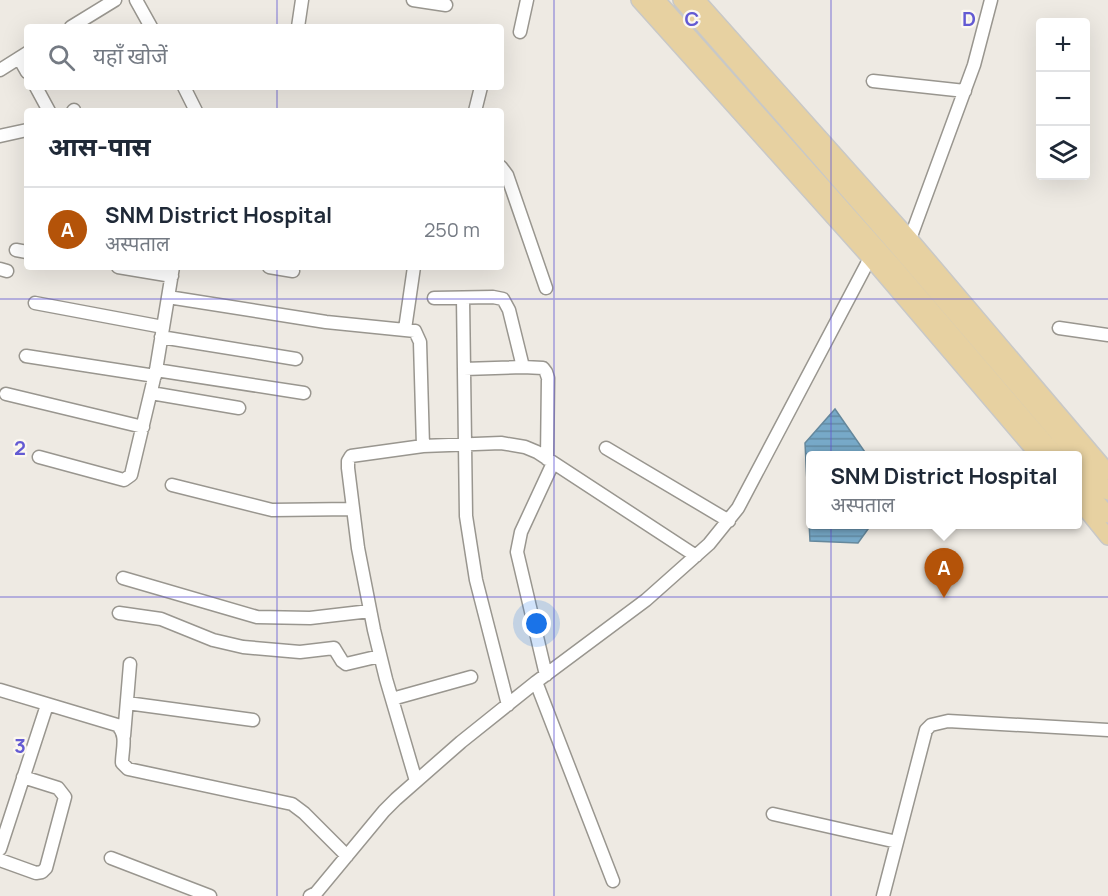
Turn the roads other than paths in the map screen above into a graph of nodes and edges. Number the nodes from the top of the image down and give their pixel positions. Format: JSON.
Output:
{"nodes":[{"id":1,"x":115,"y":0,"type":"edge"},
{"id":2,"x":136,"y":0,"type":"edge"},
{"id":3,"x":303,"y":0,"type":"edge"},
{"id":4,"x":413,"y":0,"type":"edge"},
{"id":5,"x":527,"y":0,"type":"edge"},
{"id":6,"x":639,"y":0,"type":"edge"},
{"id":7,"x":657,"y":0,"type":"edge"},
{"id":8,"x":681,"y":0,"type":"edge"},
{"id":9,"x":697,"y":0,"type":"edge"},
{"id":10,"x":990,"y":0,"type":"edge"},
{"id":11,"x":446,"y":4,"type":"dead end"},
{"id":12,"x":75,"y":24,"type":"edge"},
{"id":13,"x":149,"y":24,"type":"edge"},
{"id":14,"x":299,"y":24,"type":"edge"},
{"id":15,"x":520,"y":32,"type":"dead end"},
{"id":16,"x":23,"y":56,"type":"edge"},
{"id":17,"x":0,"y":70,"type":"edge"},
{"id":18,"x":873,"y":81,"type":"dead end"},
{"id":19,"x":38,"y":90,"type":"edge"},
{"id":20,"x":186,"y":90,"type":"edge"},
{"id":21,"x":480,"y":90,"type":"edge"},
{"id":22,"x":965,"y":91,"type":"junction"},
{"id":23,"x":47,"y":108,"type":"edge"},
{"id":24,"x":194,"y":108,"type":"edge"},
{"id":25,"x":476,"y":108,"type":"edge"},
{"id":26,"x":24,"y":131,"type":"edge"},
{"id":27,"x":0,"y":136,"type":"edge"},
{"id":28,"x":504,"y":171,"type":"edge"},
{"id":29,"x":910,"y":238,"type":"junction"},
{"id":30,"x":870,"y":258,"type":"junction"},
{"id":31,"x":151,"y":270,"type":"edge"},
{"id":32,"x":287,"y":270,"type":"edge"},
{"id":33,"x":414,"y":270,"type":"edge"},
{"id":34,"x":293,"y":271,"type":"dead end"},
{"id":35,"x":173,"y":272,"type":"edge"},
{"id":36,"x":546,"y":288,"type":"dead end"},
{"id":37,"x":168,"y":297,"type":"junction"},
{"id":38,"x":434,"y":298,"type":"dead end"},
{"id":39,"x":463,"y":298,"type":"junction"},
{"id":40,"x":35,"y":303,"type":"dead end"},
{"id":41,"x":1059,"y":328,"type":"dead end"},
{"id":42,"x":405,"y":329,"type":"junction"},
{"id":43,"x":162,"y":332,"type":"junction"},
{"id":44,"x":1108,"y":335,"type":"edge"},
{"id":45,"x":26,"y":356,"type":"dead end"},
{"id":46,"x":296,"y":359,"type":"dead end"},
{"id":47,"x":523,"y":367,"type":"junction"},
{"id":48,"x":464,"y":369,"type":"junction"},
{"id":49,"x":156,"y":373,"type":"junction"},
{"id":50,"x":151,"y":393,"type":"junction"},
{"id":51,"x":304,"y":393,"type":"dead end"},
{"id":52,"x":6,"y":394,"type":"dead end"},
{"id":53,"x":239,"y":408,"type":"dead end"},
{"id":54,"x":143,"y":427,"type":"junction"},
{"id":55,"x":464,"y":444,"type":"junction"},
{"id":56,"x":423,"y":446,"type":"junction"},
{"id":57,"x":606,"y":448,"type":"dead end"},
{"id":58,"x":1036,"y":451,"type":"edge"},
{"id":59,"x":1053,"y":451,"type":"edge"},
{"id":60,"x":1073,"y":451,"type":"edge"},
{"id":61,"x":39,"y":457,"type":"dead end"},
{"id":62,"x":550,"y":461,"type":"junction"},
{"id":63,"x":1082,"y":462,"type":"edge"},
{"id":64,"x":1108,"y":472,"type":"edge"},
{"id":65,"x":172,"y":485,"type":"dead end"},
{"id":66,"x":1082,"y":485,"type":"edge"},
{"id":67,"x":1108,"y":492,"type":"edge"},
{"id":68,"x":1082,"y":506,"type":"edge"},
{"id":69,"x":352,"y":509,"type":"junction"},
{"id":70,"x":1108,"y":514,"type":"edge"},
{"id":71,"x":729,"y":521,"type":"junction"},
{"id":72,"x":1108,"y":537,"type":"edge"},
{"id":73,"x":696,"y":556,"type":"junction"},
{"id":74,"x":123,"y":578,"type":"dead end"},
{"id":75,"x":370,"y":611,"type":"junction"},
{"id":76,"x":119,"y":613,"type":"dead end"},
{"id":77,"x":380,"y":656,"type":"junction"},
{"id":78,"x":130,"y":664,"type":"dead end"},
{"id":79,"x":471,"y":677,"type":"dead end"},
{"id":80,"x":541,"y":679,"type":"junction"},
{"id":81,"x":0,"y":690,"type":"edge"},
{"id":82,"x":392,"y":699,"type":"junction"},
{"id":83,"x":127,"y":703,"type":"junction"},
{"id":84,"x":47,"y":705,"type":"junction"},
{"id":85,"x":508,"y":705,"type":"junction"},
{"id":86,"x":253,"y":720,"type":"dead end"},
{"id":87,"x":1108,"y":730,"type":"edge"},
{"id":88,"x":124,"y":737,"type":"junction"},
{"id":89,"x":23,"y":777,"type":"junction"},
{"id":90,"x":416,"y":781,"type":"junction"},
{"id":91,"x":773,"y":814,"type":"dead end"},
{"id":92,"x":897,"y":842,"type":"junction"},
{"id":93,"x":0,"y":849,"type":"edge"},
{"id":94,"x":347,"y":856,"type":"junction"},
{"id":95,"x":111,"y":858,"type":"dead end"},
{"id":96,"x":0,"y":860,"type":"edge"},
{"id":97,"x":614,"y":880,"type":"dead end"},
{"id":98,"x":210,"y":896,"type":"edge"},
{"id":99,"x":310,"y":896,"type":"edge"},
{"id":100,"x":883,"y":896,"type":"edge"}],
"edges":[{"from":1,"to":12,"type":"street"},
{"from":2,"to":13,"type":"street"},
{"from":3,"to":14,"type":"street"},
{"from":4,"to":11,"type":"street"},
{"from":5,"to":15,"type":"street"},
{"from":6,"to":30,"type":"main road"},
{"from":7,"to":59,"type":"main road"},
{"from":8,"to":60,"type":"main road"},
{"from":9,"to":29,"type":"main road"},
{"from":10,"to":22,"type":"street"},
{"from":16,"to":17,"type":"street"},
{"from":18,"to":22,"type":"street"},
{"from":19,"to":23,"type":"street"},
{"from":20,"to":24,"type":"street"},
{"from":21,"to":25,"type":"street"},
{"from":22,"to":29,"type":"street"},
{"from":26,"to":27,"type":"street"},
{"from":28,"to":36,"type":"street"},
{"from":29,"to":64,"type":"main road"},
{"from":30,"to":58,"type":"main road"},
{"from":30,"to":71,"type":"street"},
{"from":31,"to":35,"type":"street"},
{"from":32,"to":34,"type":"street"},
{"from":33,"to":42,"type":"street"},
{"from":35,"to":37,"type":"street"},
{"from":37,"to":42,"type":"street"},
{"from":37,"to":43,"type":"street"},
{"from":38,"to":39,"type":"street"},
{"from":39,"to":47,"type":"street"},
{"from":39,"to":48,"type":"street"},
{"from":40,"to":43,"type":"street"},
{"from":41,"to":44,"type":"street"},
{"from":42,"to":56,"type":"street"},
{"from":43,"to":46,"type":"street"},
{"from":43,"to":49,"type":"street"},
{"from":45,"to":49,"type":"street"},
{"from":47,"to":48,"type":"street"},
{"from":47,"to":62,"type":"street"},
{"from":48,"to":55,"type":"street"},
{"from":49,"to":50,"type":"street"},
{"from":49,"to":51,"type":"street"},
{"from":50,"to":53,"type":"street"},
{"from":50,"to":54,"type":"street"},
{"from":52,"to":54,"type":"street"},
{"from":54,"to":61,"type":"street"},
{"from":55,"to":56,"type":"street"},
{"from":55,"to":62,"type":"street"},
{"from":55,"to":85,"type":"street"},
{"from":56,"to":69,"type":"street"},
{"from":57,"to":71,"type":"street"},
{"from":62,"to":73,"type":"street"},
{"from":62,"to":80,"type":"street"},
{"from":63,"to":67,"type":"main road"},
{"from":65,"to":69,"type":"street"},
{"from":66,"to":70,"type":"main road"},
{"from":68,"to":72,"type":"main road"},
{"from":69,"to":75,"type":"street"},
{"from":71,"to":73,"type":"street"},
{"from":73,"to":80,"type":"street"},
{"from":74,"to":75,"type":"street"},
{"from":75,"to":77,"type":"street"},
{"from":76,"to":77,"type":"street"},
{"from":77,"to":82,"type":"street"},
{"from":78,"to":83,"type":"street"},
{"from":79,"to":82,"type":"street"},
{"from":80,"to":85,"type":"street"},
{"from":80,"to":97,"type":"street"},
{"from":81,"to":84,"type":"street"},
{"from":82,"to":90,"type":"street"},
{"from":83,"to":86,"type":"street"},
{"from":83,"to":88,"type":"street"},
{"from":84,"to":88,"type":"street"},
{"from":84,"to":89,"type":"street"},
{"from":85,"to":90,"type":"street"},
{"from":87,"to":92,"type":"street"},
{"from":88,"to":94,"type":"street"},
{"from":89,"to":93,"type":"street"},
{"from":89,"to":96,"type":"street"},
{"from":90,"to":94,"type":"street"},
{"from":91,"to":92,"type":"street"},
{"from":92,"to":100,"type":"street"},
{"from":94,"to":99,"type":"street"},
{"from":95,"to":98,"type":"street"}]}
